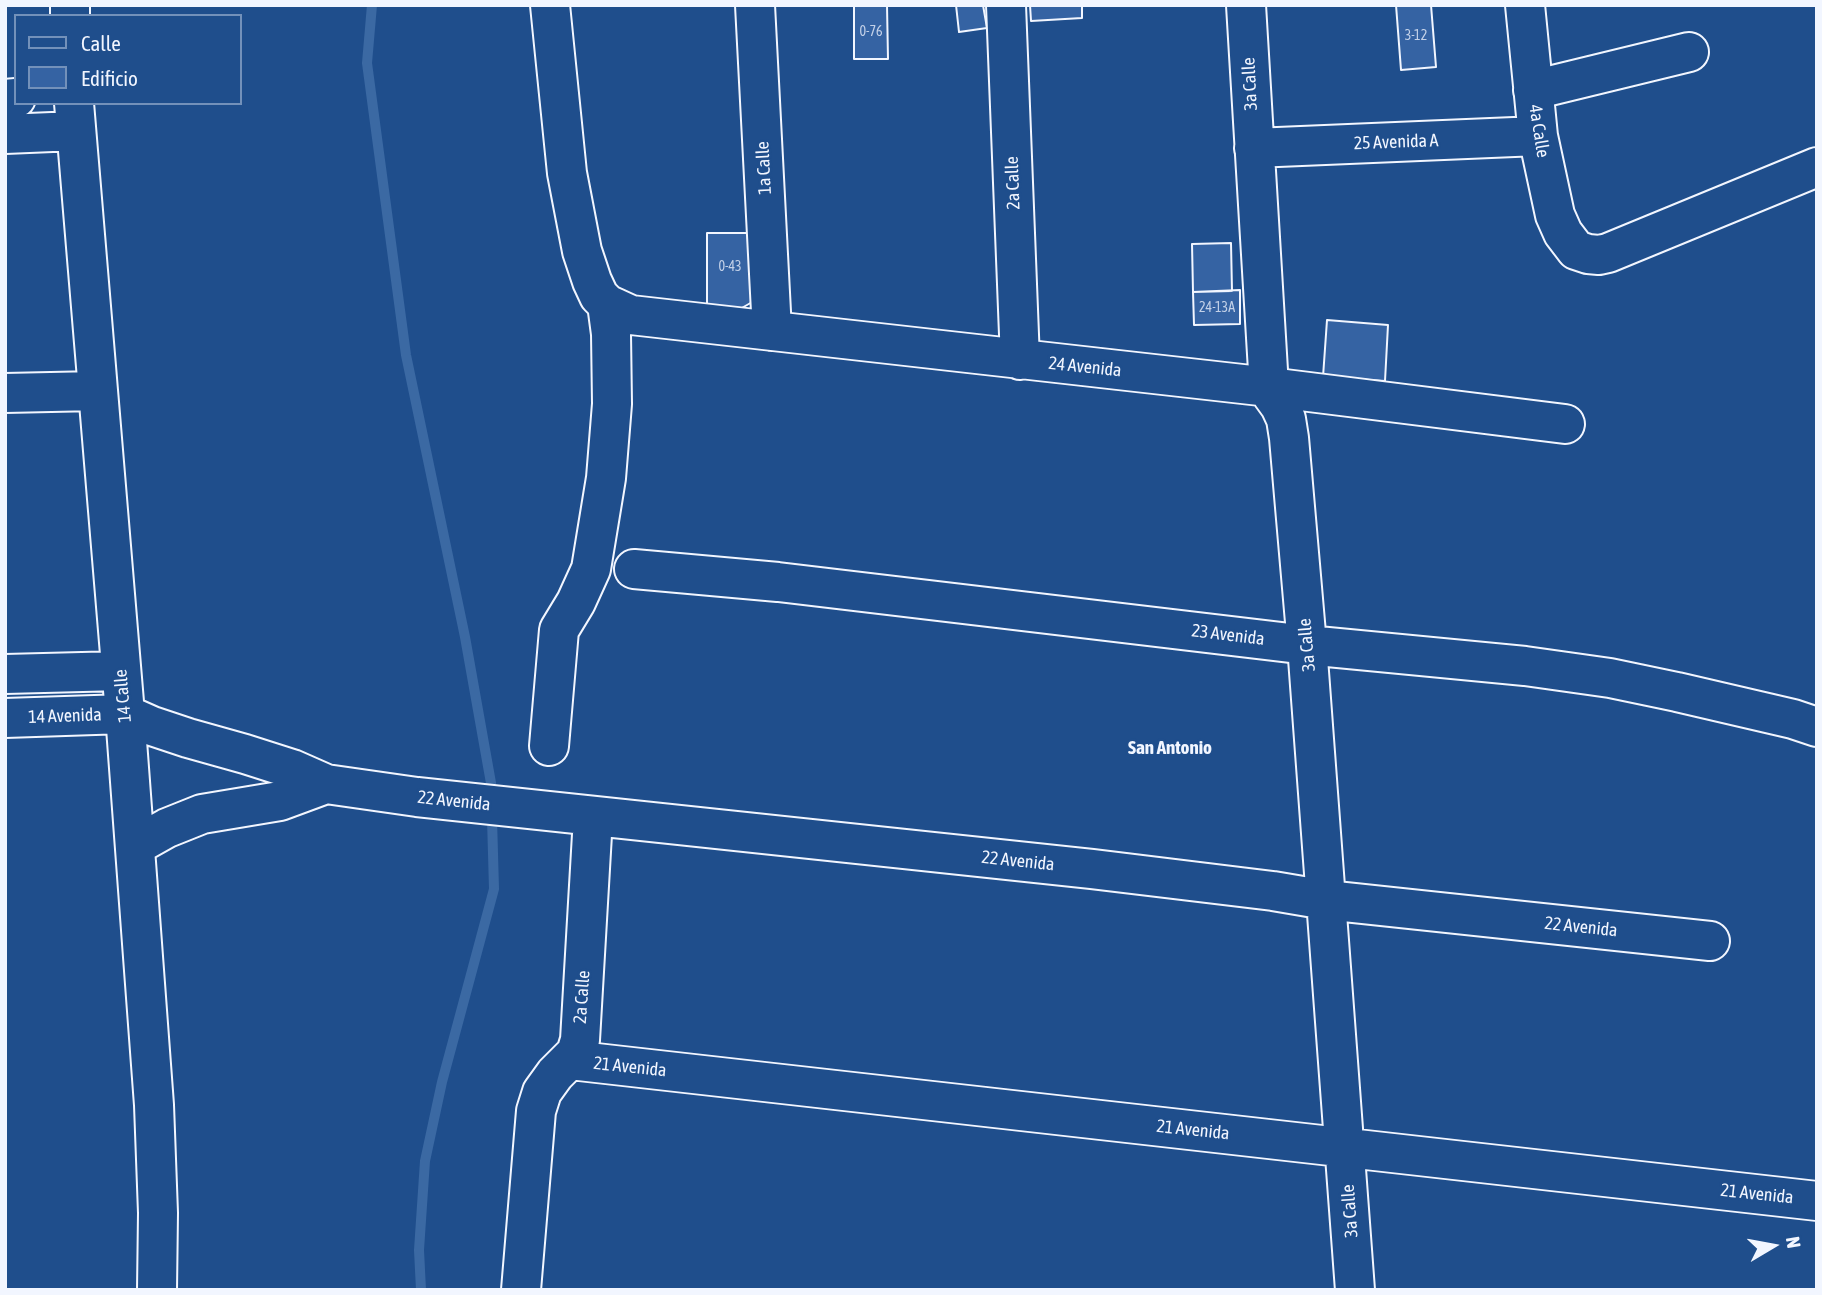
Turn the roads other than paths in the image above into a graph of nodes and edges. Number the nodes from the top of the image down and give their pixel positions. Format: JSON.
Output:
{"nodes":[{"id":1,"x":550,"y":5,"type":"edge"},
{"id":2,"x":755,"y":5,"type":"edge"},
{"id":3,"x":1006,"y":5,"type":"edge"},
{"id":4,"x":1246,"y":5,"type":"edge"},
{"id":5,"x":1525,"y":5,"type":"edge"},
{"id":6,"x":1689,"y":52,"type":"dead end"},
{"id":7,"x":1533,"y":90,"type":"junction"},
{"id":8,"x":75,"y":117,"type":"edge"},
{"id":9,"x":5,"y":134,"type":"edge"},
{"id":10,"x":1538,"y":136,"type":"junction"},
{"id":11,"x":1254,"y":148,"type":"junction"},
{"id":12,"x":1817,"y":167,"type":"edge"},
{"id":13,"x":607,"y":304,"type":"junction"},
{"id":14,"x":772,"y":331,"type":"junction"},
{"id":15,"x":1020,"y":360,"type":"junction"},
{"id":16,"x":1269,"y":387,"type":"junction"},
{"id":17,"x":97,"y":391,"type":"junction"},
{"id":18,"x":5,"y":393,"type":"edge"},
{"id":19,"x":1565,"y":424,"type":"dead end"},
{"id":20,"x":634,"y":569,"type":"dead end"},
{"id":21,"x":1307,"y":645,"type":"junction"},
{"id":22,"x":121,"y":671,"type":"junction"},
{"id":23,"x":5,"y":674,"type":"edge"},
{"id":24,"x":125,"y":714,"type":"junction"},
{"id":25,"x":5,"y":718,"type":"edge"},
{"id":26,"x":1817,"y":727,"type":"edge"},
{"id":27,"x":549,"y":746,"type":"dead end"},
{"id":28,"x":326,"y":784,"type":"junction"},
{"id":29,"x":577,"y":814,"type":"junction"},
{"id":30,"x":135,"y":846,"type":"junction"},
{"id":31,"x":1326,"y":900,"type":"junction"},
{"id":32,"x":1710,"y":941,"type":"dead end"},
{"id":33,"x":570,"y":1060,"type":"junction"},
{"id":34,"x":1346,"y":1148,"type":"junction"},
{"id":35,"x":1817,"y":1201,"type":"edge"},
{"id":36,"x":157,"y":1290,"type":"edge"},
{"id":37,"x":521,"y":1290,"type":"edge"},
{"id":38,"x":1355,"y":1290,"type":"edge"}],
"edges":[{"from":1,"to":13,"type":"street"},
{"from":2,"to":14,"type":"street","name":"1a Calle"},
{"from":3,"to":15,"type":"street","name":"2a Calle"},
{"from":4,"to":11,"type":"street","name":"3a Calle"},
{"from":5,"to":7,"type":"street","name":"4a Calle"},
{"from":6,"to":7,"type":"street"},
{"from":7,"to":10,"type":"street","name":"4a Calle"},
{"from":8,"to":9,"type":"street"},
{"from":8,"to":17,"type":"street","name":"14 Calle"},
{"from":10,"to":11,"type":"street","name":"25 Avenida A"},
{"from":10,"to":12,"type":"street","name":"4a Calle"},
{"from":11,"to":16,"type":"street","name":"3a Calle"},
{"from":13,"to":14,"type":"street","name":"24 Avenida"},
{"from":13,"to":27,"type":"street"},
{"from":14,"to":15,"type":"street","name":"24 Avenida"},
{"from":15,"to":16,"type":"street","name":"24 Avenida"},
{"from":16,"to":19,"type":"street","name":"24 Avenida"},
{"from":16,"to":21,"type":"street","name":"3a Calle"},
{"from":17,"to":18,"type":"street"},
{"from":17,"to":22,"type":"street","name":"14 Calle"},
{"from":20,"to":21,"type":"street","name":"23 Avenida"},
{"from":21,"to":26,"type":"street","name":"23 Avenida"},
{"from":21,"to":31,"type":"street","name":"3a Calle"},
{"from":22,"to":23,"type":"street"},
{"from":22,"to":24,"type":"street","name":"14 Calle"},
{"from":24,"to":25,"type":"street","name":"14 Avenida"},
{"from":24,"to":28,"type":"street","name":"22 Avenida"},
{"from":24,"to":30,"type":"street","name":"14 Calle"},
{"from":28,"to":29,"type":"street","name":"22 Avenida"},
{"from":28,"to":30,"type":"street","name":"22 Avenida"},
{"from":29,"to":31,"type":"street","name":"22 Avenida"},
{"from":29,"to":33,"type":"street","name":"2a Calle"},
{"from":30,"to":36,"type":"street","name":"14 Calle"},
{"from":31,"to":32,"type":"street","name":"22 Avenida"},
{"from":31,"to":34,"type":"street","name":"3a Calle"},
{"from":33,"to":34,"type":"street","name":"21 Avenida"},
{"from":33,"to":37,"type":"street","name":"2a Calle"},
{"from":34,"to":35,"type":"street","name":"21 Avenida"},
{"from":34,"to":38,"type":"street","name":"3a Calle"}]}
